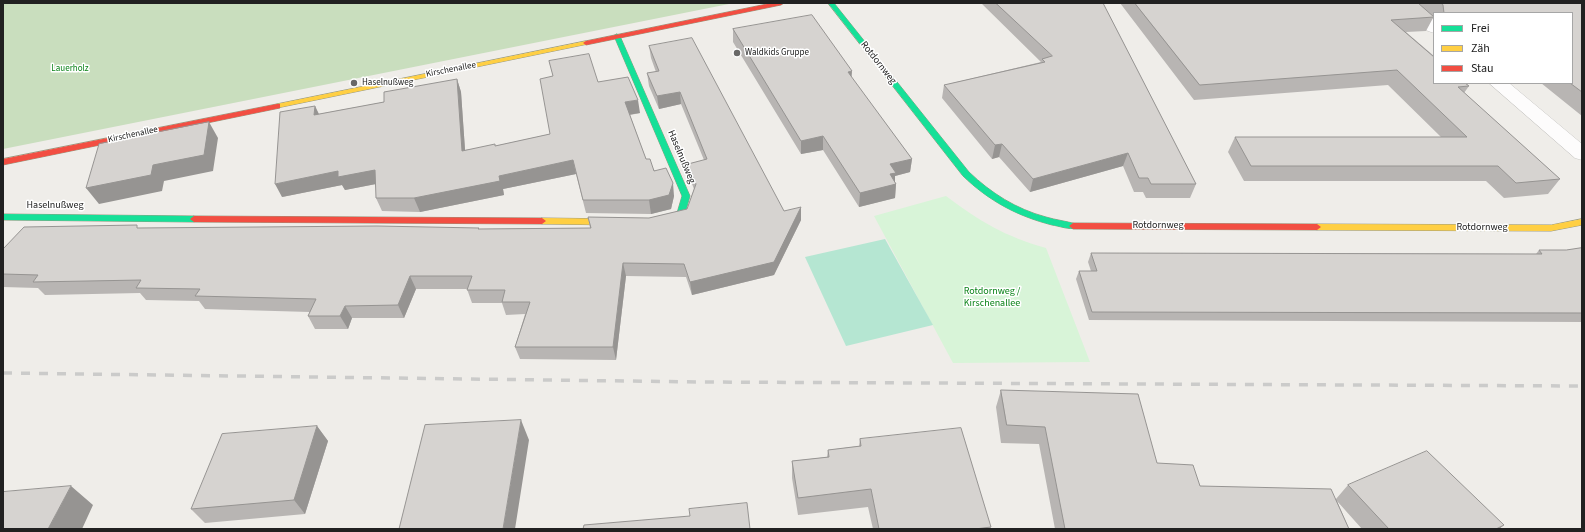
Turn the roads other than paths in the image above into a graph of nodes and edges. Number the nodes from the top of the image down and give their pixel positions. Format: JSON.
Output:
{"nodes":[{"id":1,"x":781,"y":3,"type":"edge"},
{"id":2,"x":831,"y":3,"type":"edge"},
{"id":3,"x":1406,"y":3,"type":"edge"},
{"id":4,"x":1433,"y":27,"type":"edge"},
{"id":5,"x":617,"y":36,"type":"junction"},
{"id":6,"x":1499,"y":84,"type":"edge"},
{"id":7,"x":1582,"y":154,"type":"edge"},
{"id":8,"x":3,"y":162,"type":"edge"},
{"id":9,"x":3,"y":217,"type":"edge"},
{"id":10,"x":627,"y":222,"type":"edge"},
{"id":11,"x":643,"y":222,"type":"edge"},
{"id":12,"x":1582,"y":222,"type":"edge"}],
"edges":[{"from":1,"to":5,"type":"street","name":"Kirschenallee"},
{"from":2,"to":12,"type":"street","name":"Rotdornweg"},
{"from":3,"to":4,"type":"street"},
{"from":5,"to":8,"type":"street","name":"Kirschenallee"},
{"from":5,"to":11,"type":"street","name":"Haselnußweg"},
{"from":6,"to":7,"type":"street"},
{"from":9,"to":10,"type":"street","name":"Haselnußweg"}]}
